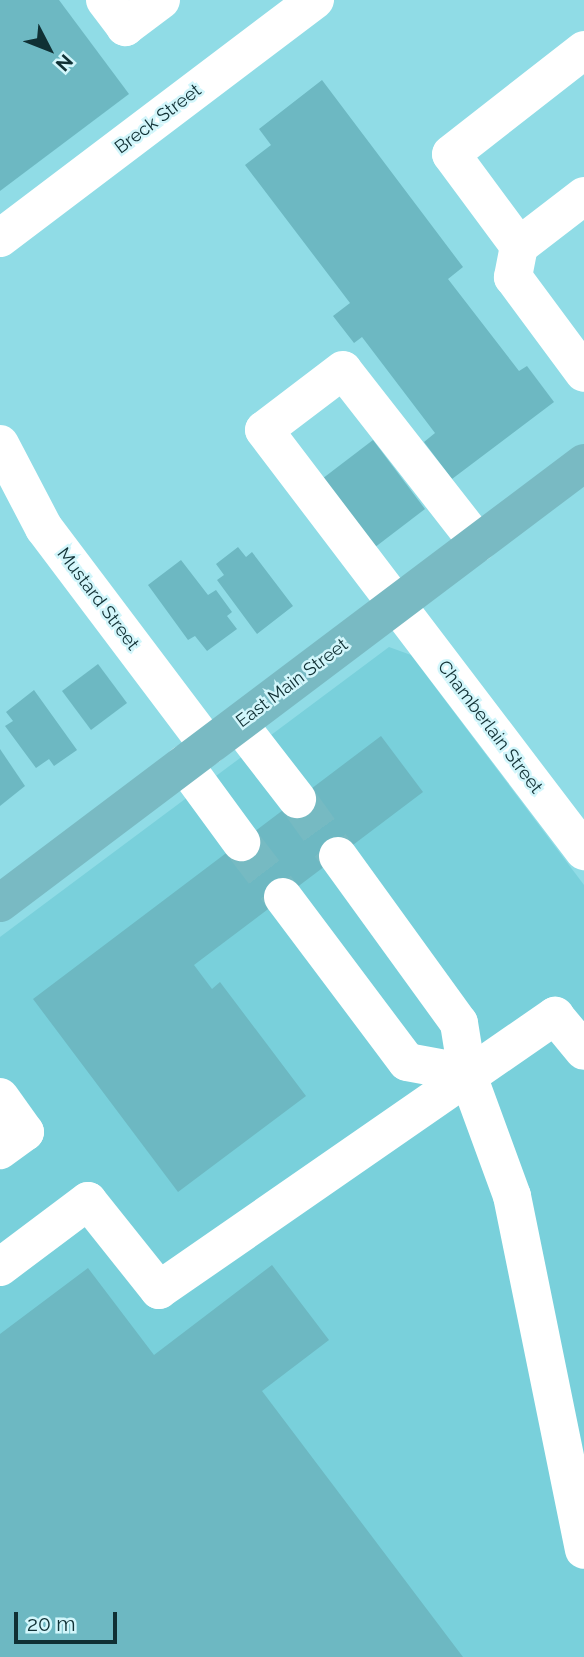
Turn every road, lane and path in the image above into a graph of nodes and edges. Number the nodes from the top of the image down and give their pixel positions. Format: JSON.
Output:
{"nodes":[{"id":1,"x":104,"y":0,"type":"edge"},
{"id":2,"x":161,"y":0,"type":"edge"},
{"id":3,"x":315,"y":0,"type":"edge"},
{"id":4,"x":584,"y":50,"type":"edge"},
{"id":5,"x":584,"y":196,"type":"edge"},
{"id":6,"x":0,"y":238,"type":"edge"},
{"id":7,"x":519,"y":246,"type":"junction"},
{"id":8,"x":584,"y":373,"type":"edge"},
{"id":9,"x":0,"y":444,"type":"edge"},
{"id":10,"x":584,"y":463,"type":"edge"},
{"id":11,"x":478,"y":543,"type":"junction"},
{"id":12,"x":397,"y":604,"type":"junction"},
{"id":13,"x":239,"y":723,"type":"junction"},
{"id":14,"x":196,"y":755,"type":"junction"},
{"id":15,"x":297,"y":799,"type":"tunnel mouth"},
{"id":16,"x":241,"y":842,"type":"tunnel mouth"},
{"id":17,"x":584,"y":851,"type":"edge"},
{"id":18,"x":338,"y":856,"type":"tunnel mouth"},
{"id":19,"x":283,"y":897,"type":"tunnel mouth"},
{"id":20,"x":0,"y":903,"type":"edge"},
{"id":21,"x":584,"y":1051,"type":"edge"},
{"id":22,"x":467,"y":1073,"type":"junction"},
{"id":23,"x":0,"y":1097,"type":"edge"},
{"id":24,"x":0,"y":1150,"type":"edge"},
{"id":25,"x":0,"y":1267,"type":"edge"},
{"id":26,"x":584,"y":1550,"type":"edge"}],
"edges":[{"from":1,"to":2,"type":"street"},
{"from":3,"to":6,"type":"street","name":"Breck Street"},
{"from":4,"to":7,"type":"street"},
{"from":5,"to":7,"type":"street"},
{"from":7,"to":8,"type":"street"},
{"from":9,"to":14,"type":"street","name":"Mustard Street"},
{"from":10,"to":11,"type":"main road","name":"East Main Street"},
{"from":11,"to":12,"type":"main road","name":"East Main Street"},
{"from":11,"to":12,"type":"street","name":"Chamberlain Street"},
{"from":12,"to":13,"type":"main road","name":"East Main Street"},
{"from":12,"to":17,"type":"street","name":"Chamberlain Street"},
{"from":13,"to":14,"type":"main road","name":"East Main Street"},
{"from":13,"to":15,"type":"street"},
{"from":14,"to":16,"type":"street","name":"Mustard Street"},
{"from":14,"to":20,"type":"main road","name":"East Main Street"},
{"from":18,"to":22,"type":"street"},
{"from":19,"to":22,"type":"street"},
{"from":21,"to":22,"type":"street"},
{"from":22,"to":25,"type":"street"},
{"from":22,"to":26,"type":"street"},
{"from":23,"to":24,"type":"street"}]}
